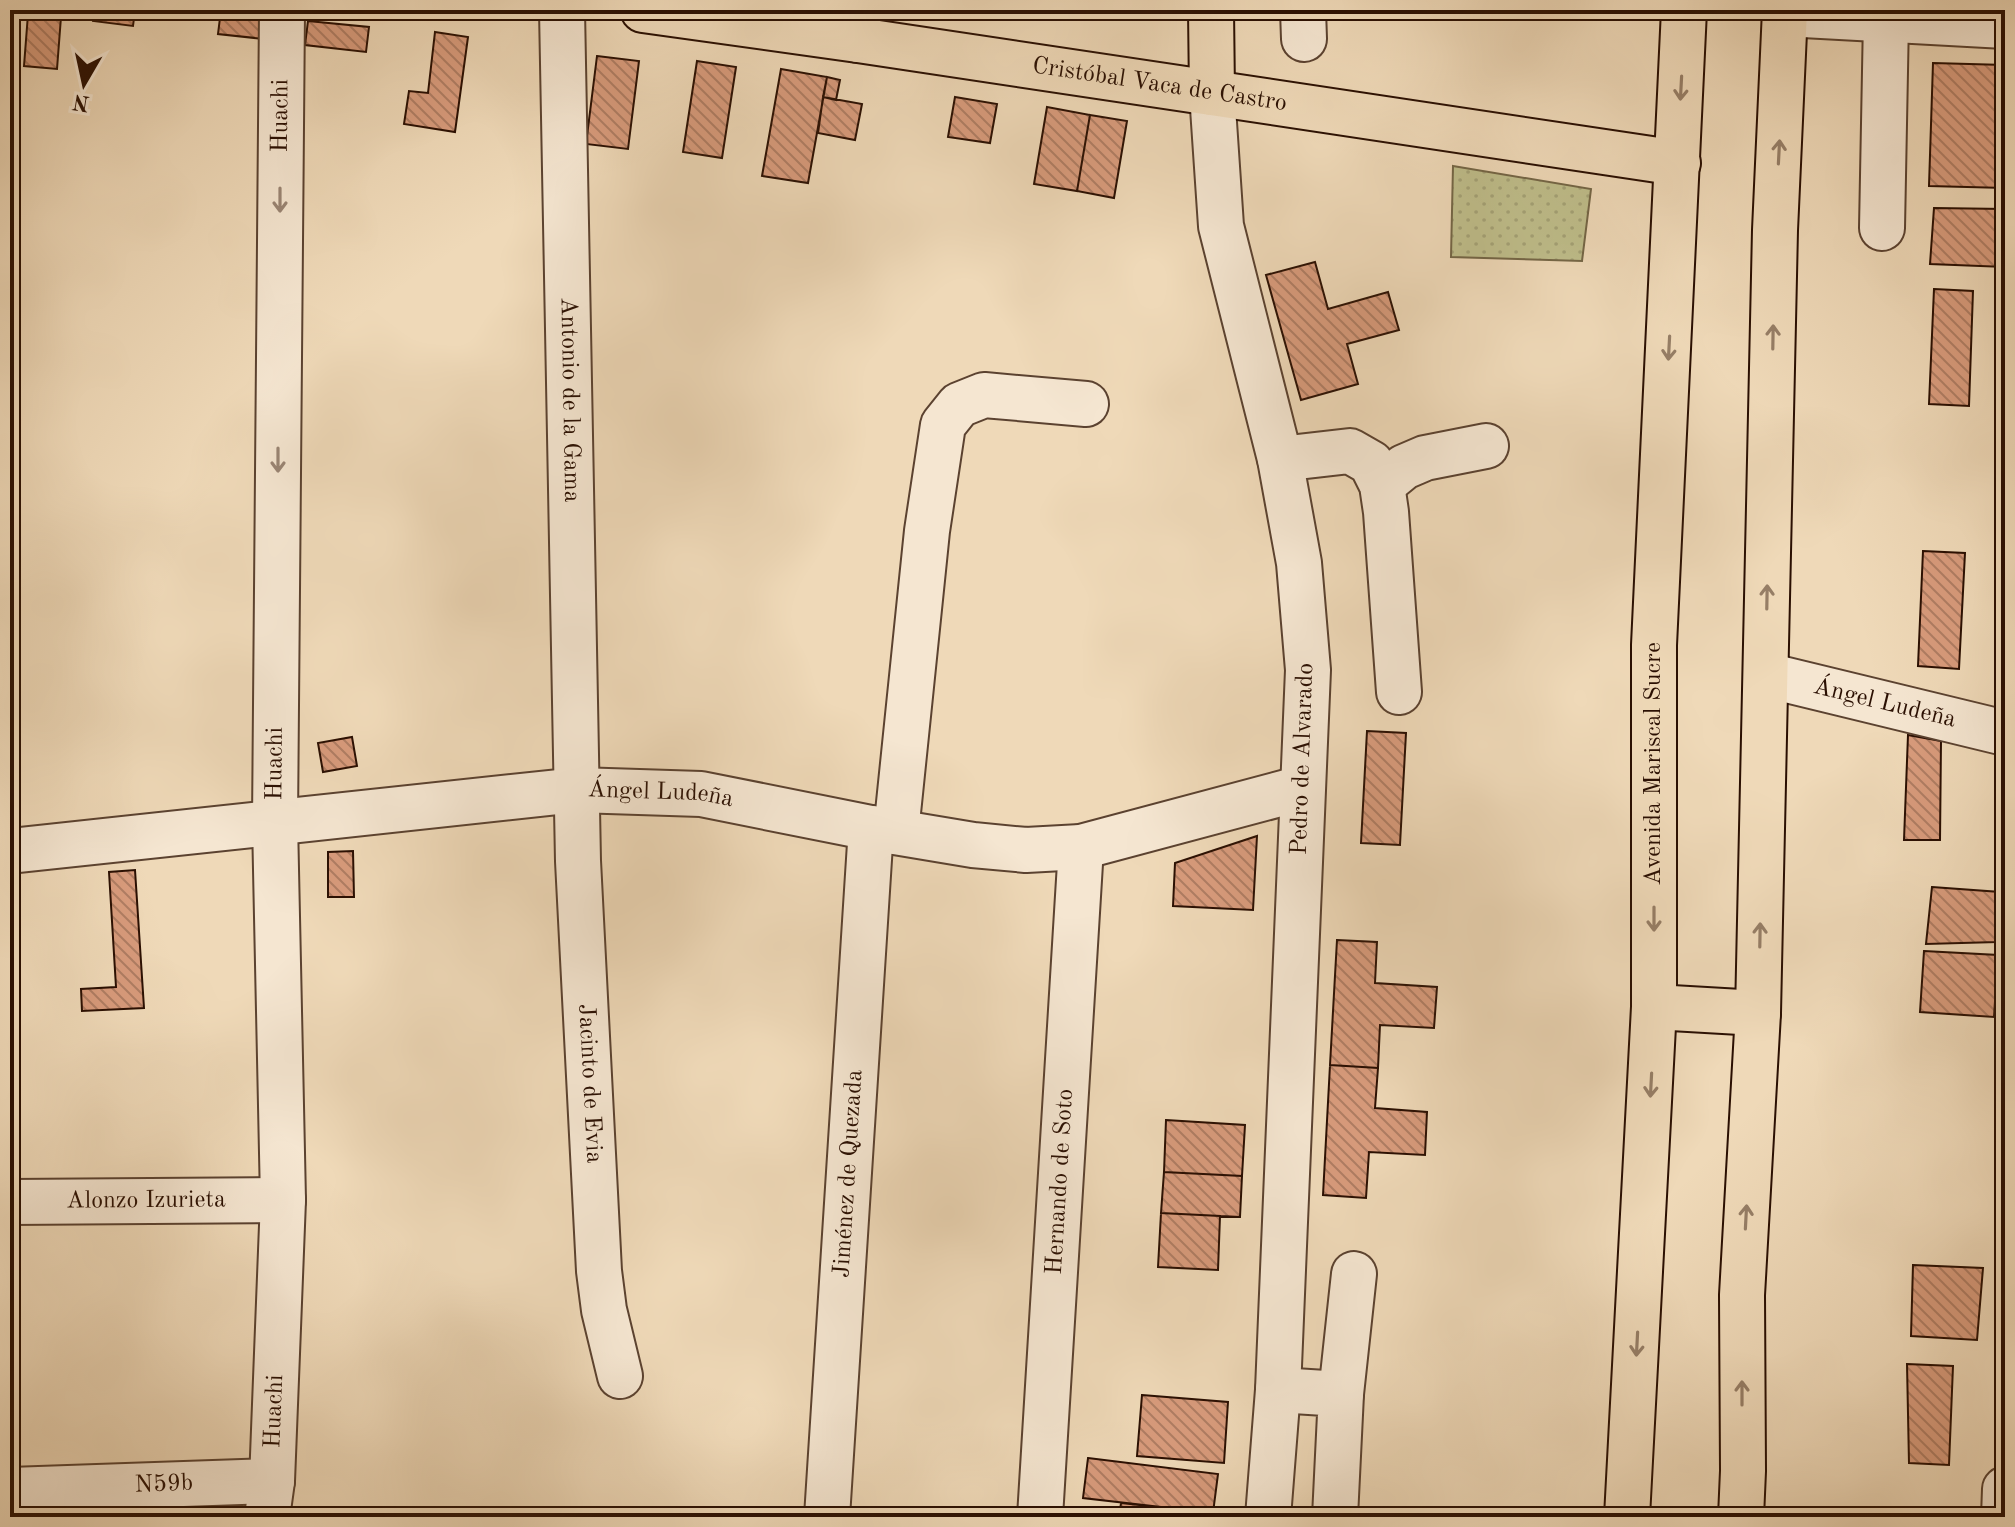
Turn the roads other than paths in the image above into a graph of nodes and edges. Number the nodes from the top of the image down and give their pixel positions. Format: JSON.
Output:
{"nodes":[{"id":1,"x":282,"y":10,"type":"edge"},
{"id":2,"x":562,"y":10,"type":"edge"},
{"id":3,"x":643,"y":10,"type":"edge"},
{"id":4,"x":1211,"y":10,"type":"edge"},
{"id":5,"x":1684,"y":10,"type":"edge"},
{"id":6,"x":1785,"y":12,"type":"edge"},
{"id":7,"x":1886,"y":19,"type":"junction"},
{"id":8,"x":858,"y":25,"type":"edge"},
{"id":9,"x":2005,"y":26,"type":"edge"},
{"id":10,"x":1212,"y":93,"type":"junction"},
{"id":11,"x":1678,"y":163,"type":"junction"},
{"id":12,"x":1882,"y":228,"type":"dead end"},
{"id":13,"x":1086,"y":404,"type":"dead end"},
{"id":14,"x":1486,"y":446,"type":"dead end"},
{"id":15,"x":1280,"y":459,"type":"junction"},
{"id":16,"x":1382,"y":485,"type":"junction"},
{"id":17,"x":1766,"y":675,"type":"junction"},
{"id":18,"x":1399,"y":692,"type":"dead end"},
{"id":19,"x":2005,"y":733,"type":"edge"},
{"id":20,"x":1302,"y":788,"type":"junction"},
{"id":21,"x":577,"y":790,"type":"junction"},
{"id":22,"x":275,"y":822,"type":"junction"},
{"id":23,"x":883,"y":830,"type":"junction"},
{"id":24,"x":1081,"y":847,"type":"junction"},
{"id":25,"x":10,"y":851,"type":"edge"},
{"id":26,"x":1654,"y":1007,"type":"junction"},
{"id":27,"x":1758,"y":1013,"type":"junction"},
{"id":28,"x":283,"y":1200,"type":"junction"},
{"id":29,"x":10,"y":1202,"type":"edge"},
{"id":30,"x":1354,"y":1274,"type":"dead end"},
{"id":31,"x":620,"y":1376,"type":"dead end"},
{"id":32,"x":1278,"y":1390,"type":"junction"},
{"id":33,"x":1341,"y":1394,"type":"junction"},
{"id":34,"x":2005,"y":1489,"type":"edge"},
{"id":35,"x":10,"y":1490,"type":"edge"},
{"id":36,"x":270,"y":1499,"type":"edge"},
{"id":37,"x":827,"y":1517,"type":"edge"},
{"id":38,"x":1040,"y":1517,"type":"edge"},
{"id":39,"x":1268,"y":1517,"type":"edge"},
{"id":40,"x":1335,"y":1517,"type":"edge"},
{"id":41,"x":1627,"y":1517,"type":"edge"},
{"id":42,"x":1741,"y":1517,"type":"edge"},
{"id":43,"x":2004,"y":1517,"type":"edge"}],
"edges":[{"from":1,"to":22,"type":"street","name":"Huachi","one_way":true},
{"from":2,"to":21,"type":"street","name":"Antonio de la Gama"},
{"from":3,"to":8,"type":"main road","name":"Cristóbal Vaca de Castro"},
{"from":4,"to":10,"type":"main road","name":"Pedro de Alvarado"},
{"from":5,"to":11,"type":"main road","name":"Avenida Mariscal Sucre","one_way":true},
{"from":6,"to":7,"type":"street"},
{"from":17,"to":6,"type":"main road","one_way":true},
{"from":7,"to":9,"type":"street"},
{"from":7,"to":12,"type":"street"},
{"from":8,"to":10,"type":"main road","name":"Cristóbal Vaca de Castro"},
{"from":10,"to":11,"type":"main road","name":"Cristóbal Vaca de Castro"},
{"from":10,"to":15,"type":"street","name":"Pedro de Alvarado"},
{"from":11,"to":26,"type":"main road","name":"Avenida Mariscal Sucre","one_way":true},
{"from":13,"to":23,"type":"street","name":"Jiménez de Quezada"},
{"from":14,"to":16,"type":"street"},
{"from":15,"to":16,"type":"street"},
{"from":15,"to":20,"type":"street","name":"Pedro de Alvarado"},
{"from":16,"to":18,"type":"street"},
{"from":17,"to":19,"type":"street","name":"Ángel Ludeña"},
{"from":27,"to":17,"type":"main road","one_way":true},
{"from":20,"to":24,"type":"street","name":"Ángel Ludeña"},
{"from":20,"to":32,"type":"street","name":"Pedro de Alvarado"},
{"from":21,"to":22,"type":"street","name":"Ángel Ludeña"},
{"from":21,"to":23,"type":"street","name":"Ángel Ludeña"},
{"from":21,"to":31,"type":"street","name":"Jacinto de Evia"},
{"from":22,"to":25,"type":"street","name":"Ángel Ludeña"},
{"from":22,"to":28,"type":"street","name":"Huachi"},
{"from":23,"to":24,"type":"street","name":"Ángel Ludeña"},
{"from":23,"to":37,"type":"street","name":"Jiménez de Quezada"},
{"from":24,"to":38,"type":"street","name":"Hernando de Soto"},
{"from":26,"to":27,"type":"main road"},
{"from":26,"to":41,"type":"main road","name":"Avenida Mariscal Sucre","one_way":true},
{"from":42,"to":27,"type":"main road","one_way":true},
{"from":28,"to":29,"type":"street","name":"Alonzo Izurieta"},
{"from":28,"to":36,"type":"street","name":"Huachi"},
{"from":30,"to":33,"type":"street"},
{"from":32,"to":33,"type":"street"},
{"from":32,"to":39,"type":"street","name":"Pedro de Alvarado"},
{"from":33,"to":40,"type":"street"},
{"from":34,"to":43,"type":"street"},
{"from":35,"to":36,"type":"street","name":"N59b"}]}
